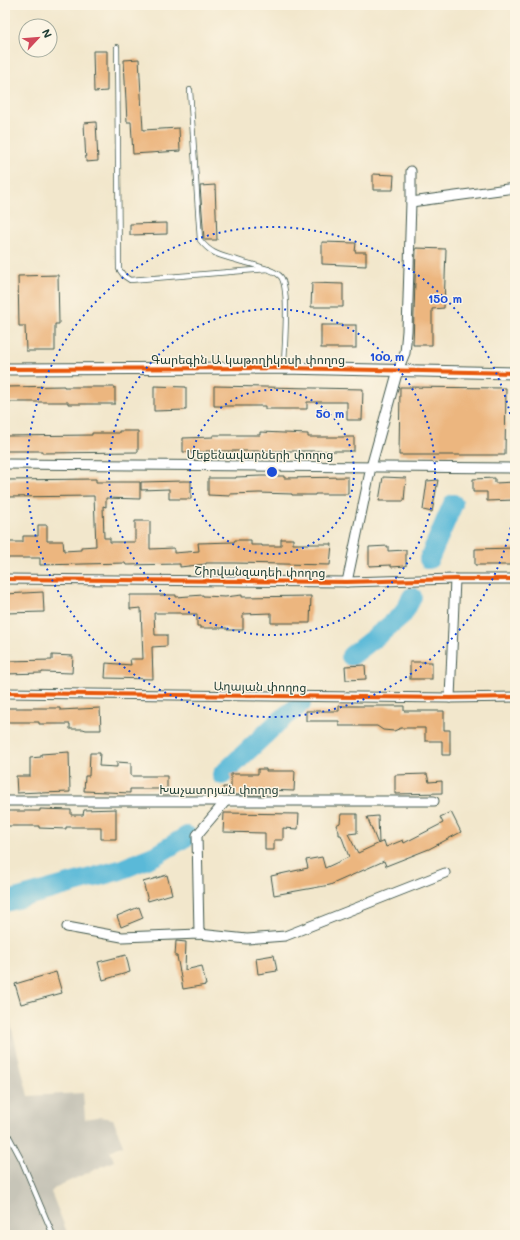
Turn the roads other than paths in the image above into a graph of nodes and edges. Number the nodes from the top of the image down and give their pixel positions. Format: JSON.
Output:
{"nodes":[{"id":1,"x":117,"y":47,"type":"dead end"},
{"id":2,"x":190,"y":90,"type":"dead end"},
{"id":3,"x":411,"y":171,"type":"dead end"},
{"id":4,"x":515,"y":188,"type":"edge"},
{"id":5,"x":411,"y":202,"type":"junction"},
{"id":6,"x":268,"y":269,"type":"junction"},
{"id":7,"x":284,"y":368,"type":"junction"},
{"id":8,"x":5,"y":369,"type":"edge"},
{"id":9,"x":398,"y":370,"type":"junction"},
{"id":10,"x":515,"y":373,"type":"edge"},
{"id":11,"x":5,"y":464,"type":"edge"},
{"id":12,"x":371,"y":467,"type":"junction"},
{"id":13,"x":515,"y":468,"type":"edge"},
{"id":14,"x":5,"y":579,"type":"edge"},
{"id":15,"x":455,"y":579,"type":"junction"},
{"id":16,"x":515,"y":579,"type":"edge"},
{"id":17,"x":347,"y":582,"type":"junction"},
{"id":18,"x":5,"y":694,"type":"edge"},
{"id":19,"x":515,"y":697,"type":"edge"},
{"id":20,"x":450,"y":698,"type":"junction"},
{"id":21,"x":5,"y":801,"type":"edge"},
{"id":22,"x":434,"y":801,"type":"dead end"},
{"id":23,"x":225,"y":802,"type":"junction"},
{"id":24,"x":445,"y":874,"type":"dead end"},
{"id":25,"x":67,"y":927,"type":"dead end"},
{"id":26,"x":200,"y":934,"type":"junction"},
{"id":27,"x":5,"y":1129,"type":"edge"},
{"id":28,"x":53,"y":1235,"type":"edge"}],
"edges":[{"from":1,"to":6,"type":"lane"},
{"from":2,"to":6,"type":"lane"},
{"from":3,"to":5,"type":"street"},
{"from":4,"to":5,"type":"street"},
{"from":5,"to":9,"type":"street"},
{"from":6,"to":7,"type":"lane"},
{"from":7,"to":8,"type":"street","name":"Գարեգին Ա կաթողիկոսի փողոց"},
{"from":7,"to":9,"type":"street","name":"Գարեգին Ա կաթողիկոսի փողոց"},
{"from":9,"to":10,"type":"street","name":"Գարեգին Ա կաթողիկոսի փողոց"},
{"from":9,"to":12,"type":"street"},
{"from":11,"to":12,"type":"street","name":"Մեքենավարների փողոց"},
{"from":12,"to":13,"type":"street","name":"Մեքենավարների փողոց"},
{"from":12,"to":17,"type":"street"},
{"from":14,"to":17,"type":"street","name":"Շիրվանզադեի փողոց"},
{"from":15,"to":16,"type":"street","name":"Շիրվանզադեի փողոց"},
{"from":15,"to":17,"type":"street","name":"Շիրվանզադեի փողոց"},
{"from":15,"to":20,"type":"street"},
{"from":18,"to":20,"type":"street","name":"Աղայան փողոց"},
{"from":19,"to":20,"type":"street","name":"Աղայան փողոց"},
{"from":21,"to":23,"type":"street","name":"Խաչատրյան փողոց"},
{"from":22,"to":23,"type":"street","name":"Խաչատրյան փողոց"},
{"from":23,"to":26,"type":"street"},
{"from":24,"to":26,"type":"street"},
{"from":25,"to":26,"type":"street"},
{"from":27,"to":28,"type":"lane"}]}
